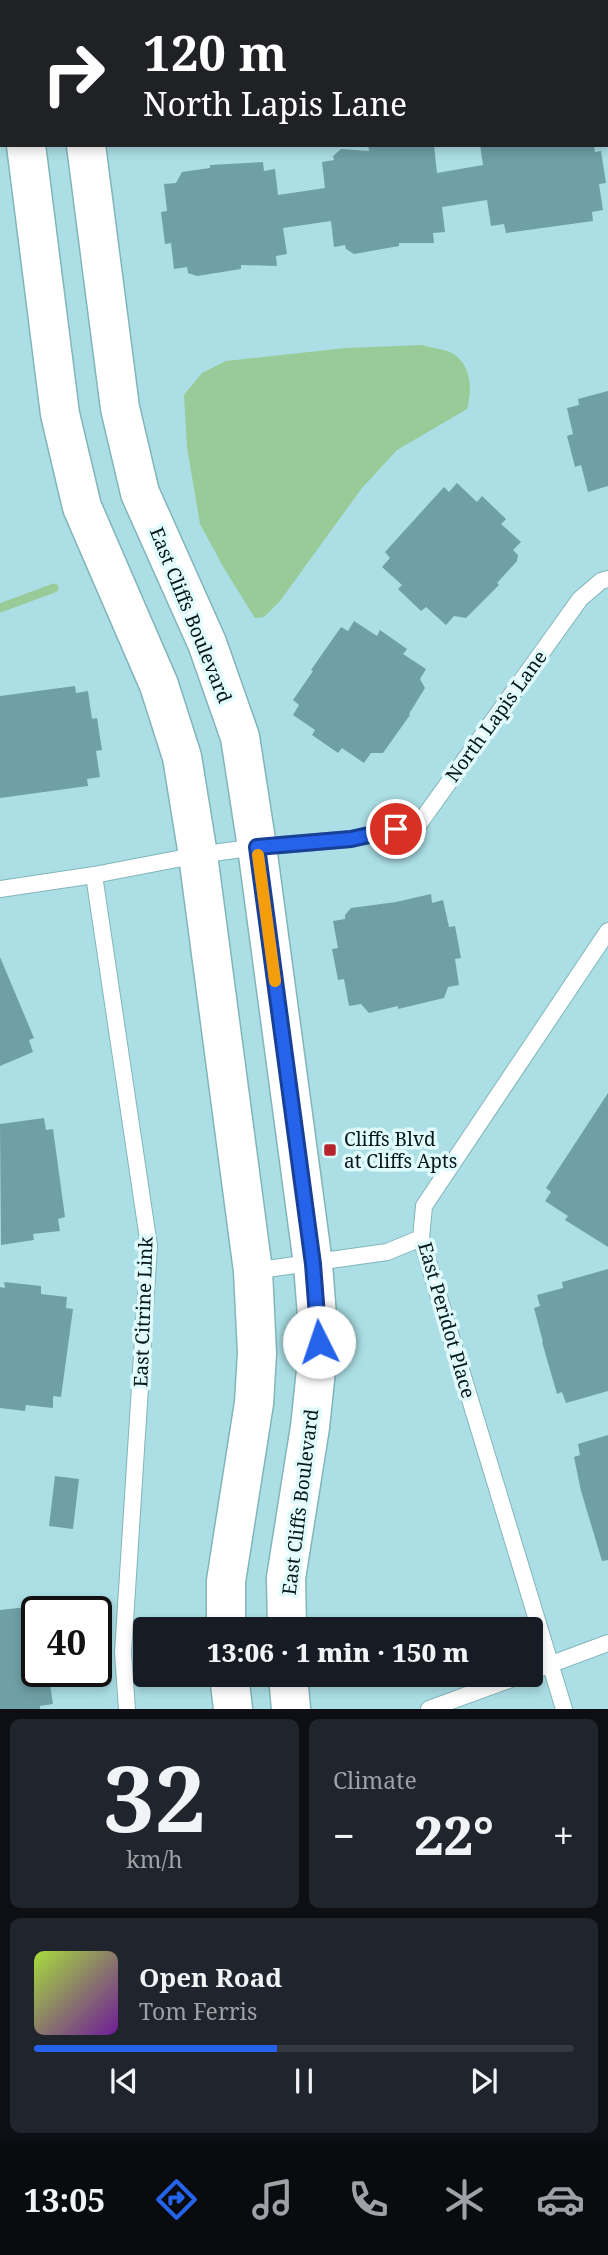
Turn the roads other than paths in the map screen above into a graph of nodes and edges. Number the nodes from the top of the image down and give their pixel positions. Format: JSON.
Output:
{"nodes":[{"id":1,"x":26,"y":147,"type":"edge"},
{"id":2,"x":86,"y":147,"type":"edge"},
{"id":3,"x":124,"y":426,"type":"junction"},
{"id":4,"x":66,"y":438,"type":"junction"},
{"id":5,"x":608,"y":579,"type":"edge"},
{"id":6,"x":257,"y":847,"type":"junction"},
{"id":7,"x":198,"y":855,"type":"junction"},
{"id":8,"x":94,"y":876,"type":"junction"},
{"id":9,"x":0,"y":889,"type":"edge"},
{"id":10,"x":608,"y":931,"type":"edge"},
{"id":11,"x":421,"y":1238,"type":"junction"},
{"id":12,"x":313,"y":1264,"type":"junction"},
{"id":13,"x":253,"y":1271,"type":"junction"},
{"id":14,"x":226,"y":1617,"type":"edge"},
{"id":15,"x":287,"y":1617,"type":"edge"},
{"id":16,"x":608,"y":1643,"type":"edge"},
{"id":17,"x":551,"y":1664,"type":"junction"},
{"id":18,"x":543,"y":1667,"type":"edge"},
{"id":19,"x":230,"y":1687,"type":"edge"},
{"id":20,"x":289,"y":1687,"type":"edge"},
{"id":21,"x":489,"y":1687,"type":"edge"},
{"id":22,"x":127,"y":1709,"type":"edge"},
{"id":23,"x":233,"y":1709,"type":"edge"},
{"id":24,"x":291,"y":1709,"type":"edge"},
{"id":25,"x":429,"y":1709,"type":"edge"},
{"id":26,"x":564,"y":1709,"type":"edge"}],
"edges":[{"from":1,"to":4,"type":"street"},
{"from":2,"to":3,"type":"street","name":"East Cliffs Boulevard"},
{"from":3,"to":4,"type":"street"},
{"from":3,"to":6,"type":"street","name":"East Cliffs Boulevard"},
{"from":4,"to":7,"type":"street"},
{"from":5,"to":6,"type":"lane","name":"North Lapis Lane"},
{"from":6,"to":7,"type":"lane","name":"North Lapis Lane"},
{"from":6,"to":12,"type":"street","name":"East Cliffs Boulevard"},
{"from":7,"to":8,"type":"lane","name":"North Lapis Lane"},
{"from":7,"to":13,"type":"street"},
{"from":8,"to":9,"type":"lane","name":"North Lapis Lane"},
{"from":8,"to":22,"type":"lane","name":"East Citrine Link"},
{"from":10,"to":11,"type":"lane","name":"East Peridot Place"},
{"from":11,"to":12,"type":"lane"},
{"from":11,"to":17,"type":"lane","name":"East Peridot Place"},
{"from":12,"to":13,"type":"lane"},
{"from":12,"to":15,"type":"street","name":"East Cliffs Boulevard"},
{"from":13,"to":14,"type":"street"},
{"from":16,"to":17,"type":"lane"},
{"from":17,"to":18,"type":"lane"},
{"from":17,"to":26,"type":"lane","name":"East Peridot Place"},
{"from":19,"to":23,"type":"street"},
{"from":20,"to":24,"type":"street"},
{"from":21,"to":25,"type":"lane"}]}
